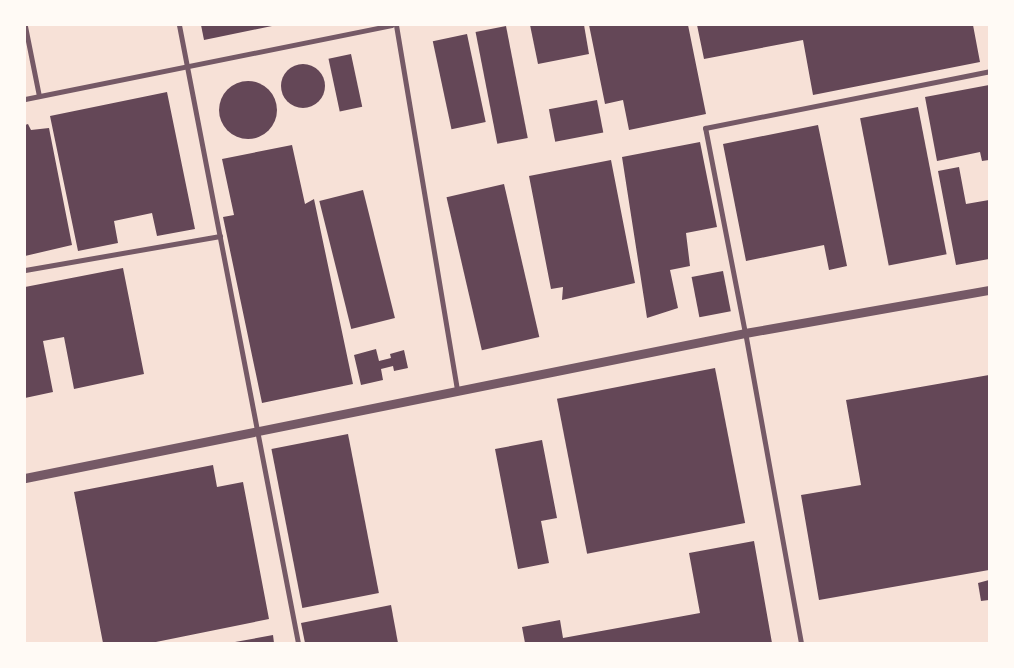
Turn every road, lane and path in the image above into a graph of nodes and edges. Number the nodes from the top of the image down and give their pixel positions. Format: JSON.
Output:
{"nodes":[{"id":1,"x":179,"y":25,"type":"edge"},
{"id":2,"x":392,"y":25,"type":"edge"},
{"id":3,"x":396,"y":25,"type":"edge"},
{"id":4,"x":25,"y":26,"type":"edge"},
{"id":5,"x":188,"y":66,"type":"junction"},
{"id":6,"x":989,"y":71,"type":"edge"},
{"id":7,"x":39,"y":96,"type":"junction"},
{"id":8,"x":25,"y":99,"type":"edge"},
{"id":9,"x":220,"y":236,"type":"junction"},
{"id":10,"x":25,"y":270,"type":"edge"},
{"id":11,"x":989,"y":290,"type":"edge"},
{"id":12,"x":745,"y":333,"type":"junction"},
{"id":13,"x":457,"y":390,"type":"junction"},
{"id":14,"x":258,"y":432,"type":"junction"},
{"id":15,"x":25,"y":478,"type":"edge"},
{"id":16,"x":298,"y":643,"type":"edge"},
{"id":17,"x":801,"y":643,"type":"edge"}],
"edges":[{"from":1,"to":5,"type":"street"},
{"from":2,"to":5,"type":"street"},
{"from":3,"to":13,"type":"street"},
{"from":4,"to":7,"type":"street"},
{"from":5,"to":7,"type":"street"},
{"from":5,"to":9,"type":"street"},
{"from":6,"to":12,"type":"street"},
{"from":7,"to":8,"type":"street"},
{"from":9,"to":10,"type":"street"},
{"from":9,"to":14,"type":"street"},
{"from":11,"to":12,"type":"street"},
{"from":12,"to":13,"type":"street"},
{"from":12,"to":17,"type":"street"},
{"from":13,"to":14,"type":"street"},
{"from":14,"to":15,"type":"street"},
{"from":14,"to":16,"type":"street"}]}
